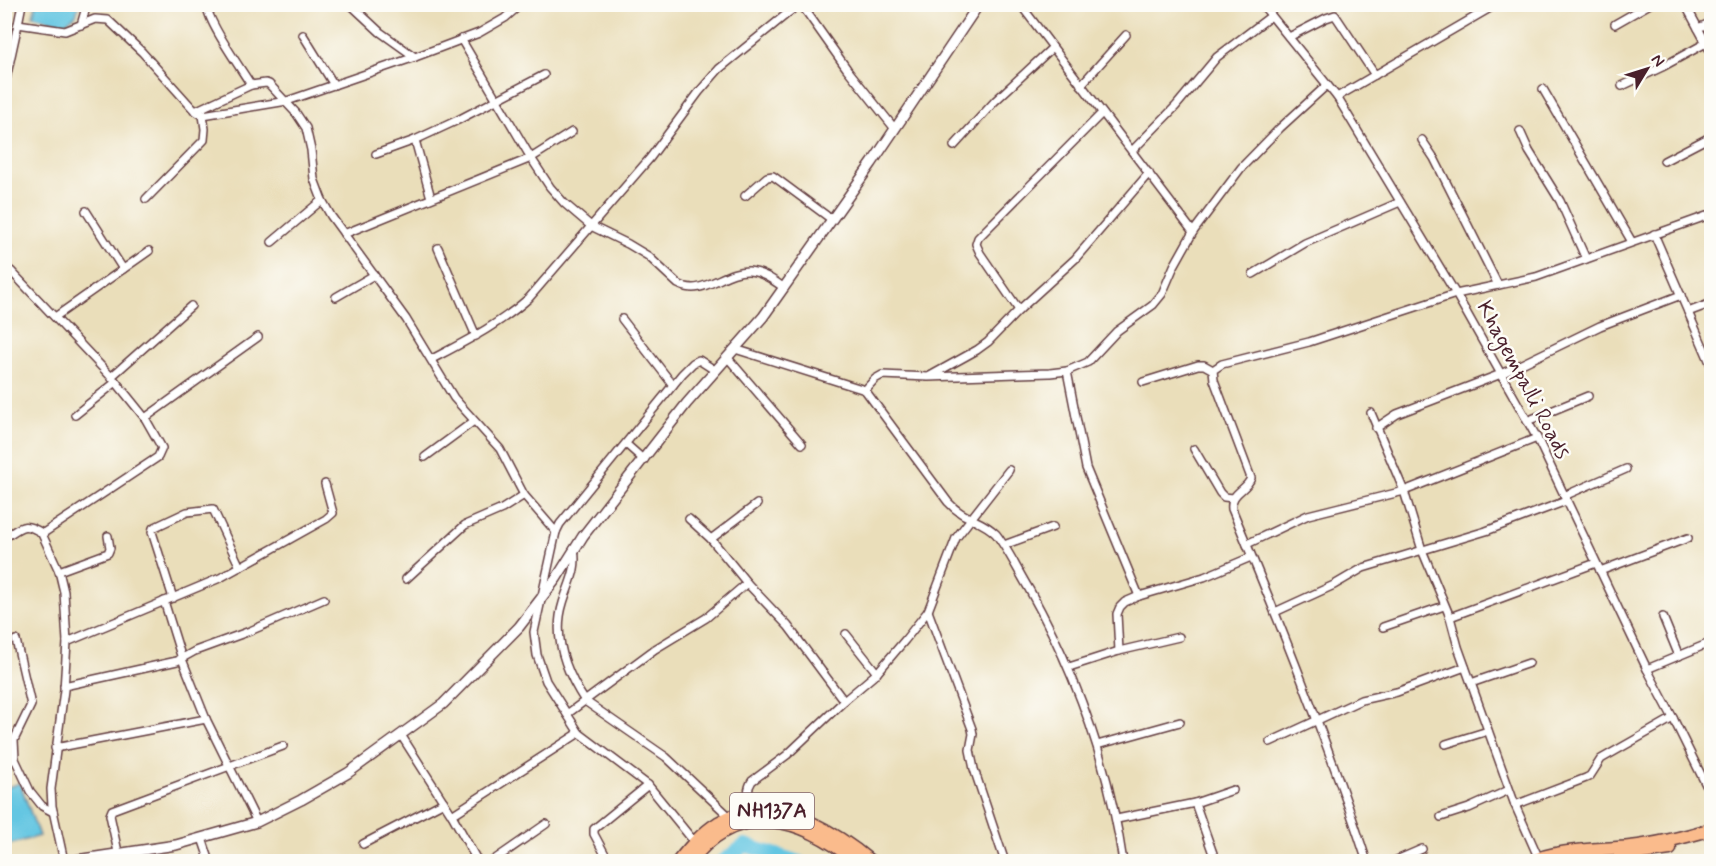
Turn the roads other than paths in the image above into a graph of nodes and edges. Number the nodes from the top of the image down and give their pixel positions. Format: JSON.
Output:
{"nodes":[{"id":1,"x":22,"y":4,"type":"edge"},
{"id":2,"x":87,"y":4,"type":"edge"},
{"id":3,"x":207,"y":4,"type":"edge"},
{"id":4,"x":350,"y":4,"type":"edge"},
{"id":5,"x":521,"y":4,"type":"edge"},
{"id":6,"x":800,"y":4,"type":"edge"},
{"id":7,"x":979,"y":4,"type":"edge"},
{"id":8,"x":1020,"y":4,"type":"edge"},
{"id":9,"x":1262,"y":4,"type":"edge"},
{"id":10,"x":1497,"y":4,"type":"edge"},
{"id":11,"x":1650,"y":4,"type":"edge"},
{"id":12,"x":1685,"y":4,"type":"edge"},
{"id":13,"x":1271,"y":16,"type":"junction"},
{"id":14,"x":1712,"y":22,"type":"edge"},
{"id":15,"x":18,"y":24,"type":"junction"},
{"id":16,"x":1615,"y":24,"type":"dead end"},
{"id":17,"x":81,"y":25,"type":"junction"},
{"id":18,"x":1698,"y":28,"type":"junction"},
{"id":19,"x":303,"y":35,"type":"dead end"},
{"id":20,"x":1126,"y":35,"type":"dead end"},
{"id":21,"x":1289,"y":37,"type":"junction"},
{"id":22,"x":462,"y":39,"type":"junction"},
{"id":23,"x":1706,"y":43,"type":"junction"},
{"id":24,"x":1052,"y":48,"type":"junction"},
{"id":25,"x":1712,"y":54,"type":"edge"},
{"id":26,"x":415,"y":57,"type":"junction"},
{"id":27,"x":544,"y":75,"type":"dead end"},
{"id":28,"x":1375,"y":75,"type":"junction"},
{"id":29,"x":251,"y":85,"type":"junction"},
{"id":30,"x":334,"y":85,"type":"junction"},
{"id":31,"x":1081,"y":85,"type":"junction"},
{"id":32,"x":1327,"y":85,"type":"junction"},
{"id":33,"x":1622,"y":86,"type":"dead end"},
{"id":34,"x":4,"y":88,"type":"edge"},
{"id":35,"x":1543,"y":89,"type":"dead end"},
{"id":36,"x":1336,"y":97,"type":"junction"},
{"id":37,"x":497,"y":100,"type":"junction"},
{"id":38,"x":287,"y":102,"type":"junction"},
{"id":39,"x":195,"y":111,"type":"junction"},
{"id":40,"x":1102,"y":113,"type":"junction"},
{"id":41,"x":203,"y":115,"type":"junction"},
{"id":42,"x":895,"y":129,"type":"junction"},
{"id":43,"x":1520,"y":131,"type":"dead end"},
{"id":44,"x":572,"y":132,"type":"dead end"},
{"id":45,"x":1712,"y":136,"type":"edge"},
{"id":46,"x":415,"y":140,"type":"junction"},
{"id":47,"x":1422,"y":140,"type":"dead end"},
{"id":48,"x":954,"y":146,"type":"dead end"},
{"id":49,"x":1132,"y":151,"type":"junction"},
{"id":50,"x":375,"y":154,"type":"dead end"},
{"id":51,"x":531,"y":158,"type":"junction"},
{"id":52,"x":1664,"y":161,"type":"dead end"},
{"id":53,"x":1149,"y":173,"type":"junction"},
{"id":54,"x":745,"y":196,"type":"dead end"},
{"id":55,"x":431,"y":198,"type":"junction"},
{"id":56,"x":146,"y":199,"type":"dead end"},
{"id":57,"x":322,"y":200,"type":"junction"},
{"id":58,"x":1400,"y":202,"type":"junction"},
{"id":59,"x":86,"y":211,"type":"dead end"},
{"id":60,"x":1712,"y":214,"type":"edge"},
{"id":61,"x":831,"y":219,"type":"junction"},
{"id":62,"x":591,"y":226,"type":"junction"},
{"id":63,"x":1193,"y":232,"type":"junction"},
{"id":64,"x":344,"y":234,"type":"junction"},
{"id":65,"x":1654,"y":234,"type":"junction"},
{"id":66,"x":272,"y":242,"type":"dead end"},
{"id":67,"x":1632,"y":242,"type":"junction"},
{"id":68,"x":438,"y":248,"type":"dead end"},
{"id":69,"x":149,"y":251,"type":"dead end"},
{"id":70,"x":1586,"y":259,"type":"junction"},
{"id":71,"x":4,"y":266,"type":"edge"},
{"id":72,"x":123,"y":269,"type":"junction"},
{"id":73,"x":1253,"y":274,"type":"dead end"},
{"id":74,"x":374,"y":275,"type":"junction"},
{"id":75,"x":1498,"y":285,"type":"junction"},
{"id":76,"x":783,"y":287,"type":"junction"},
{"id":77,"x":1456,"y":294,"type":"junction"},
{"id":78,"x":1681,"y":296,"type":"junction"},
{"id":79,"x":336,"y":297,"type":"dead end"},
{"id":80,"x":1712,"y":303,"type":"edge"},
{"id":81,"x":191,"y":306,"type":"dead end"},
{"id":82,"x":1019,"y":310,"type":"junction"},
{"id":83,"x":1688,"y":312,"type":"junction"},
{"id":84,"x":55,"y":317,"type":"junction"},
{"id":85,"x":622,"y":319,"type":"dead end"},
{"id":86,"x":476,"y":336,"type":"junction"},
{"id":87,"x":258,"y":337,"type":"dead end"},
{"id":88,"x":735,"y":349,"type":"junction"},
{"id":89,"x":727,"y":357,"type":"junction"},
{"id":90,"x":432,"y":359,"type":"junction"},
{"id":91,"x":1712,"y":367,"type":"edge"},
{"id":92,"x":714,"y":369,"type":"junction"},
{"id":93,"x":1213,"y":370,"type":"junction"},
{"id":94,"x":1067,"y":371,"type":"junction"},
{"id":95,"x":1501,"y":374,"type":"junction"},
{"id":96,"x":928,"y":377,"type":"junction"},
{"id":97,"x":114,"y":380,"type":"junction"},
{"id":98,"x":1143,"y":382,"type":"dead end"},
{"id":99,"x":673,"y":385,"type":"junction"},
{"id":100,"x":865,"y":390,"type":"junction"},
{"id":101,"x":1587,"y":396,"type":"dead end"},
{"id":102,"x":1371,"y":413,"type":"dead end"},
{"id":103,"x":75,"y":416,"type":"dead end"},
{"id":104,"x":145,"y":418,"type":"junction"},
{"id":105,"x":1527,"y":421,"type":"junction"},
{"id":106,"x":474,"y":422,"type":"junction"},
{"id":107,"x":1376,"y":428,"type":"junction"},
{"id":108,"x":1537,"y":438,"type":"junction"},
{"id":109,"x":626,"y":444,"type":"junction"},
{"id":110,"x":802,"y":444,"type":"dead end"},
{"id":111,"x":1194,"y":449,"type":"dead end"},
{"id":112,"x":425,"y":457,"type":"dead end"},
{"id":113,"x":642,"y":458,"type":"junction"},
{"id":114,"x":1009,"y":470,"type":"dead end"},
{"id":115,"x":1626,"y":470,"type":"dead end"},
{"id":116,"x":325,"y":484,"type":"dead end"},
{"id":117,"x":1404,"y":491,"type":"junction"},
{"id":118,"x":524,"y":495,"type":"junction"},
{"id":119,"x":1233,"y":498,"type":"junction"},
{"id":120,"x":1565,"y":498,"type":"junction"},
{"id":121,"x":758,"y":504,"type":"dead end"},
{"id":122,"x":689,"y":519,"type":"dead end"},
{"id":123,"x":970,"y":520,"type":"junction"},
{"id":124,"x":1053,"y":527,"type":"dead end"},
{"id":125,"x":42,"y":532,"type":"junction"},
{"id":126,"x":556,"y":532,"type":"junction"},
{"id":127,"x":108,"y":536,"type":"dead end"},
{"id":128,"x":4,"y":538,"type":"edge"},
{"id":129,"x":1688,"y":538,"type":"dead end"},
{"id":130,"x":711,"y":539,"type":"junction"},
{"id":131,"x":1247,"y":544,"type":"junction"},
{"id":132,"x":1004,"y":545,"type":"junction"},
{"id":133,"x":574,"y":549,"type":"junction"},
{"id":134,"x":1422,"y":550,"type":"junction"},
{"id":135,"x":1251,"y":557,"type":"junction"},
{"id":136,"x":1596,"y":563,"type":"junction"},
{"id":137,"x":240,"y":567,"type":"junction"},
{"id":138,"x":59,"y":571,"type":"junction"},
{"id":139,"x":1600,"y":572,"type":"junction"},
{"id":140,"x":406,"y":579,"type":"dead end"},
{"id":141,"x":747,"y":583,"type":"junction"},
{"id":142,"x":1139,"y":596,"type":"junction"},
{"id":143,"x":173,"y":598,"type":"junction"},
{"id":144,"x":324,"y":598,"type":"dead end"},
{"id":145,"x":540,"y":600,"type":"junction"},
{"id":146,"x":164,"y":601,"type":"junction"},
{"id":147,"x":1444,"y":606,"type":"junction"},
{"id":148,"x":928,"y":610,"type":"junction"},
{"id":149,"x":1275,"y":612,"type":"junction"},
{"id":150,"x":1449,"y":617,"type":"junction"},
{"id":151,"x":1663,"y":617,"type":"dead end"},
{"id":152,"x":1383,"y":627,"type":"dead end"},
{"id":153,"x":846,"y":634,"type":"dead end"},
{"id":154,"x":1179,"y":637,"type":"dead end"},
{"id":155,"x":16,"y":640,"type":"dead end"},
{"id":156,"x":67,"y":642,"type":"junction"},
{"id":157,"x":1711,"y":643,"type":"edge"},
{"id":158,"x":1119,"y":651,"type":"junction"},
{"id":159,"x":1679,"y":656,"type":"junction"},
{"id":160,"x":182,"y":659,"type":"junction"},
{"id":161,"x":1528,"y":663,"type":"dead end"},
{"id":162,"x":1069,"y":667,"type":"junction"},
{"id":163,"x":1465,"y":667,"type":"junction"},
{"id":164,"x":1647,"y":669,"type":"junction"},
{"id":165,"x":877,"y":673,"type":"junction"},
{"id":166,"x":1471,"y":683,"type":"junction"},
{"id":167,"x":64,"y":686,"type":"junction"},
{"id":168,"x":585,"y":701,"type":"junction"},
{"id":169,"x":844,"y":701,"type":"junction"},
{"id":170,"x":567,"y":714,"type":"junction"},
{"id":171,"x":206,"y":718,"type":"junction"},
{"id":172,"x":1673,"y":718,"type":"junction"},
{"id":173,"x":1316,"y":721,"type":"junction"},
{"id":174,"x":1180,"y":722,"type":"dead end"},
{"id":175,"x":1488,"y":731,"type":"junction"},
{"id":176,"x":579,"y":733,"type":"junction"},
{"id":177,"x":401,"y":735,"type":"junction"},
{"id":178,"x":1270,"y":742,"type":"dead end"},
{"id":179,"x":1446,"y":744,"type":"dead end"},
{"id":180,"x":1097,"y":745,"type":"junction"},
{"id":181,"x":283,"y":746,"type":"dead end"},
{"id":182,"x":55,"y":748,"type":"junction"},
{"id":183,"x":15,"y":759,"type":"junction"},
{"id":184,"x":4,"y":762,"type":"edge"},
{"id":185,"x":228,"y":766,"type":"junction"},
{"id":186,"x":648,"y":785,"type":"junction"},
{"id":187,"x":1233,"y":790,"type":"dead end"},
{"id":188,"x":1509,"y":790,"type":"junction"},
{"id":189,"x":1712,"y":797,"type":"edge"},
{"id":190,"x":444,"y":802,"type":"junction"},
{"id":191,"x":1195,"y":802,"type":"junction"},
{"id":192,"x":1515,"y":805,"type":"junction"},
{"id":193,"x":53,"y":812,"type":"junction"},
{"id":194,"x":752,"y":812,"type":"junction"},
{"id":195,"x":452,"y":815,"type":"junction"},
{"id":196,"x":1441,"y":817,"type":"dead end"},
{"id":197,"x":731,"y":818,"type":"junction"},
{"id":198,"x":1117,"y":819,"type":"junction"},
{"id":199,"x":257,"y":822,"type":"junction"},
{"id":200,"x":546,"y":824,"type":"dead end"},
{"id":201,"x":1712,"y":829,"type":"edge"},
{"id":202,"x":202,"y":838,"type":"junction"},
{"id":203,"x":1712,"y":838,"type":"edge"},
{"id":204,"x":363,"y":844,"type":"dead end"},
{"id":205,"x":697,"y":845,"type":"junction"},
{"id":206,"x":1422,"y":849,"type":"dead end"},
{"id":207,"x":118,"y":852,"type":"junction"},
{"id":208,"x":1536,"y":860,"type":"edge"},
{"id":209,"x":64,"y":861,"type":"edge"},
{"id":210,"x":210,"y":861,"type":"edge"},
{"id":211,"x":476,"y":861,"type":"edge"},
{"id":212,"x":491,"y":861,"type":"edge"},
{"id":213,"x":609,"y":861,"type":"edge"},
{"id":214,"x":678,"y":861,"type":"edge"},
{"id":215,"x":690,"y":861,"type":"edge"},
{"id":216,"x":857,"y":861,"type":"edge"},
{"id":217,"x":871,"y":861,"type":"edge"},
{"id":218,"x":1005,"y":861,"type":"edge"},
{"id":219,"x":1124,"y":861,"type":"edge"},
{"id":220,"x":1216,"y":861,"type":"edge"},
{"id":221,"x":1367,"y":861,"type":"edge"},
{"id":222,"x":1392,"y":861,"type":"edge"},
{"id":223,"x":1566,"y":861,"type":"edge"}],
"edges":[{"from":1,"to":15,"type":"street"},
{"from":2,"to":17,"type":"street"},
{"from":3,"to":29,"type":"street"},
{"from":4,"to":26,"type":"street"},
{"from":5,"to":22,"type":"street"},
{"from":6,"to":42,"type":"street"},
{"from":6,"to":62,"type":"street"},
{"from":7,"to":42,"type":"street"},
{"from":8,"to":24,"type":"street"},
{"from":9,"to":13,"type":"street","name":"Khagempalli Roads"},
{"from":10,"to":28,"type":"street"},
{"from":11,"to":16,"type":"street"},
{"from":12,"to":18,"type":"street"},
{"from":13,"to":21,"type":"street","name":"Khagempalli Roads"},
{"from":13,"to":49,"type":"street"},
{"from":14,"to":18,"type":"street"},
{"from":15,"to":17,"type":"street"},
{"from":15,"to":34,"type":"street"},
{"from":17,"to":39,"type":"street"},
{"from":18,"to":23,"type":"street"},
{"from":19,"to":30,"type":"street"},
{"from":20,"to":31,"type":"street"},
{"from":21,"to":28,"type":"street"},
{"from":21,"to":32,"type":"street","name":"Khagempalli Roads"},
{"from":22,"to":26,"type":"street"},
{"from":22,"to":37,"type":"street"},
{"from":23,"to":25,"type":"street"},
{"from":23,"to":33,"type":"street"},
{"from":24,"to":31,"type":"street"},
{"from":24,"to":48,"type":"street"},
{"from":26,"to":30,"type":"street"},
{"from":27,"to":37,"type":"street"},
{"from":28,"to":36,"type":"street"},
{"from":29,"to":38,"type":"street"},
{"from":29,"to":39,"type":"street"},
{"from":30,"to":38,"type":"street"},
{"from":31,"to":40,"type":"street"},
{"from":32,"to":36,"type":"street","name":"Khagempalli Roads"},
{"from":32,"to":63,"type":"street"},
{"from":35,"to":67,"type":"street"},
{"from":36,"to":58,"type":"street","name":"Khagempalli Roads"},
{"from":37,"to":46,"type":"street"},
{"from":37,"to":51,"type":"street"},
{"from":38,"to":41,"type":"street"},
{"from":38,"to":57,"type":"street"},
{"from":39,"to":41,"type":"street"},
{"from":40,"to":49,"type":"street"},
{"from":40,"to":82,"type":"street"},
{"from":41,"to":56,"type":"street"},
{"from":42,"to":61,"type":"street"},
{"from":43,"to":70,"type":"street"},
{"from":44,"to":51,"type":"street"},
{"from":45,"to":52,"type":"street"},
{"from":46,"to":50,"type":"street"},
{"from":46,"to":55,"type":"street"},
{"from":47,"to":75,"type":"street"},
{"from":49,"to":53,"type":"street"},
{"from":51,"to":55,"type":"street"},
{"from":51,"to":62,"type":"street"},
{"from":53,"to":63,"type":"street"},
{"from":53,"to":82,"type":"street"},
{"from":54,"to":61,"type":"street"},
{"from":55,"to":64,"type":"street"},
{"from":57,"to":64,"type":"street"},
{"from":57,"to":66,"type":"street"},
{"from":58,"to":73,"type":"street"},
{"from":58,"to":77,"type":"street","name":"Khagempalli Roads"},
{"from":59,"to":72,"type":"street"},
{"from":60,"to":65,"type":"street"},
{"from":61,"to":76,"type":"street"},
{"from":62,"to":76,"type":"street"},
{"from":62,"to":86,"type":"street"},
{"from":63,"to":94,"type":"street"},
{"from":64,"to":74,"type":"street"},
{"from":65,"to":67,"type":"street"},
{"from":65,"to":78,"type":"street"},
{"from":67,"to":70,"type":"street"},
{"from":68,"to":86,"type":"street"},
{"from":69,"to":72,"type":"street"},
{"from":70,"to":75,"type":"street"},
{"from":71,"to":84,"type":"street"},
{"from":72,"to":84,"type":"street"},
{"from":74,"to":79,"type":"street"},
{"from":74,"to":90,"type":"street"},
{"from":75,"to":77,"type":"street"},
{"from":76,"to":88,"type":"street"},
{"from":77,"to":93,"type":"street"},
{"from":77,"to":95,"type":"street","name":"Khagempalli Roads"},
{"from":78,"to":83,"type":"street"},
{"from":78,"to":95,"type":"street"},
{"from":80,"to":83,"type":"street"},
{"from":81,"to":97,"type":"street"},
{"from":82,"to":96,"type":"street"},
{"from":83,"to":91,"type":"street"},
{"from":84,"to":97,"type":"street"},
{"from":85,"to":99,"type":"street"},
{"from":86,"to":90,"type":"street"},
{"from":87,"to":104,"type":"street"},
{"from":88,"to":89,"type":"street"},
{"from":88,"to":100,"type":"street"},
{"from":89,"to":92,"type":"street"},
{"from":89,"to":110,"type":"street"},
{"from":90,"to":106,"type":"street"},
{"from":92,"to":99,"type":"street"},
{"from":92,"to":113,"type":"street"},
{"from":93,"to":98,"type":"street"},
{"from":93,"to":119,"type":"street"},
{"from":94,"to":96,"type":"street"},
{"from":94,"to":142,"type":"street"},
{"from":95,"to":105,"type":"street","name":"Khagempalli Roads"},
{"from":95,"to":107,"type":"street"},
{"from":96,"to":100,"type":"street"},
{"from":97,"to":103,"type":"street"},
{"from":97,"to":104,"type":"street"},
{"from":99,"to":109,"type":"street"},
{"from":100,"to":123,"type":"street"},
{"from":101,"to":105,"type":"street"},
{"from":102,"to":107,"type":"street"},
{"from":104,"to":125,"type":"street"},
{"from":105,"to":108,"type":"street","name":"Khagempalli Roads"},
{"from":106,"to":112,"type":"street"},
{"from":106,"to":118,"type":"street"},
{"from":107,"to":117,"type":"street"},
{"from":108,"to":117,"type":"street"},
{"from":108,"to":120,"type":"street","name":"Khagempalli Roads"},
{"from":109,"to":113,"type":"street"},
{"from":109,"to":126,"type":"street"},
{"from":111,"to":119,"type":"street"},
{"from":113,"to":133,"type":"street"},
{"from":114,"to":123,"type":"street"},
{"from":115,"to":120,"type":"street"},
{"from":116,"to":137,"type":"street"},
{"from":117,"to":131,"type":"street"},
{"from":117,"to":134,"type":"street"},
{"from":118,"to":126,"type":"street"},
{"from":118,"to":140,"type":"street"},
{"from":119,"to":131,"type":"street"},
{"from":120,"to":134,"type":"street"},
{"from":120,"to":136,"type":"street","name":"Khagempalli Roads"},
{"from":121,"to":130,"type":"street"},
{"from":122,"to":130,"type":"street"},
{"from":123,"to":132,"type":"street"},
{"from":123,"to":148,"type":"street"},
{"from":124,"to":132,"type":"street"},
{"from":125,"to":128,"type":"street"},
{"from":125,"to":138,"type":"street"},
{"from":126,"to":145,"type":"street"},
{"from":127,"to":138,"type":"street"},
{"from":129,"to":139,"type":"street"},
{"from":130,"to":141,"type":"street"},
{"from":131,"to":135,"type":"street"},
{"from":132,"to":162,"type":"street"},
{"from":133,"to":145,"type":"street"},
{"from":133,"to":168,"type":"street"},
{"from":134,"to":147,"type":"street"},
{"from":134,"to":149,"type":"street"},
{"from":135,"to":142,"type":"street"},
{"from":135,"to":149,"type":"street"},
{"from":136,"to":139,"type":"street","name":"Khagempalli Roads"},
{"from":136,"to":150,"type":"street"},
{"from":137,"to":143,"type":"street"},
{"from":137,"to":143,"type":"street"},
{"from":138,"to":156,"type":"street"},
{"from":139,"to":164,"type":"street","name":"Khagempalli Roads"},
{"from":141,"to":168,"type":"street"},
{"from":141,"to":169,"type":"street"},
{"from":142,"to":158,"type":"street"},
{"from":143,"to":146,"type":"street"},
{"from":144,"to":160,"type":"street"},
{"from":145,"to":170,"type":"street"},
{"from":145,"to":177,"type":"street"},
{"from":146,"to":156,"type":"street"},
{"from":146,"to":160,"type":"street"},
{"from":147,"to":150,"type":"street"},
{"from":147,"to":152,"type":"street"},
{"from":148,"to":165,"type":"street"},
{"from":148,"to":218,"type":"street"},
{"from":149,"to":173,"type":"street"},
{"from":150,"to":163,"type":"street"},
{"from":151,"to":159,"type":"street"},
{"from":153,"to":165,"type":"street"},
{"from":154,"to":158,"type":"street"},
{"from":155,"to":183,"type":"street"},
{"from":156,"to":167,"type":"street"},
{"from":157,"to":159,"type":"street"},
{"from":158,"to":162,"type":"street"},
{"from":159,"to":164,"type":"street"},
{"from":160,"to":167,"type":"street"},
{"from":160,"to":171,"type":"street"},
{"from":161,"to":166,"type":"street"},
{"from":162,"to":180,"type":"street"},
{"from":163,"to":166,"type":"street"},
{"from":163,"to":173,"type":"street"},
{"from":164,"to":172,"type":"street","name":"Khagempalli Roads"},
{"from":165,"to":169,"type":"street"},
{"from":166,"to":175,"type":"street"},
{"from":167,"to":182,"type":"street"},
{"from":168,"to":170,"type":"street"},
{"from":168,"to":197,"type":"street"},
{"from":169,"to":194,"type":"street"},
{"from":170,"to":176,"type":"street"},
{"from":171,"to":182,"type":"street"},
{"from":171,"to":185,"type":"street"},
{"from":172,"to":189,"type":"street","name":"Khagempalli Roads"},
{"from":172,"to":192,"type":"street"},
{"from":173,"to":178,"type":"street"},
{"from":173,"to":221,"type":"street"},
{"from":174,"to":180,"type":"street"},
{"from":175,"to":179,"type":"street"},
{"from":175,"to":188,"type":"street"},
{"from":176,"to":186,"type":"street"},
{"from":176,"to":195,"type":"street"},
{"from":177,"to":190,"type":"street"},
{"from":177,"to":199,"type":"street"},
{"from":180,"to":198,"type":"street"},
{"from":181,"to":185,"type":"street"},
{"from":182,"to":193,"type":"street"},
{"from":183,"to":184,"type":"street"},
{"from":183,"to":193,"type":"street"},
{"from":185,"to":199,"type":"street"},
{"from":185,"to":207,"type":"street"},
{"from":186,"to":205,"type":"street"},
{"from":186,"to":213,"type":"street"},
{"from":187,"to":191,"type":"street"},
{"from":188,"to":192,"type":"street"},
{"from":188,"to":196,"type":"street"},
{"from":190,"to":195,"type":"street"},
{"from":190,"to":204,"type":"street"},
{"from":191,"to":198,"type":"street"},
{"from":191,"to":220,"type":"street"},
{"from":192,"to":208,"type":"street"},
{"from":193,"to":209,"type":"street"},
{"from":194,"to":197,"type":"highway","number":"NH137A"},
{"from":194,"to":217,"type":"highway","number":"NH137A"},
{"from":195,"to":211,"type":"street"},
{"from":197,"to":205,"type":"highway","number":"NH137A"},
{"from":198,"to":219,"type":"street"},
{"from":199,"to":202,"type":"street"},
{"from":200,"to":212,"type":"street"},
{"from":201,"to":208,"type":"highway"},
{"from":202,"to":207,"type":"street"},
{"from":202,"to":210,"type":"street"},
{"from":203,"to":223,"type":"highway"},
{"from":205,"to":214,"type":"highway","number":"NH137A"},
{"from":205,"to":215,"type":"highway","number":"NH137A"},
{"from":205,"to":216,"type":"highway","number":"NH137A"},
{"from":206,"to":222,"type":"street"},
{"from":207,"to":209,"type":"street"}]}
